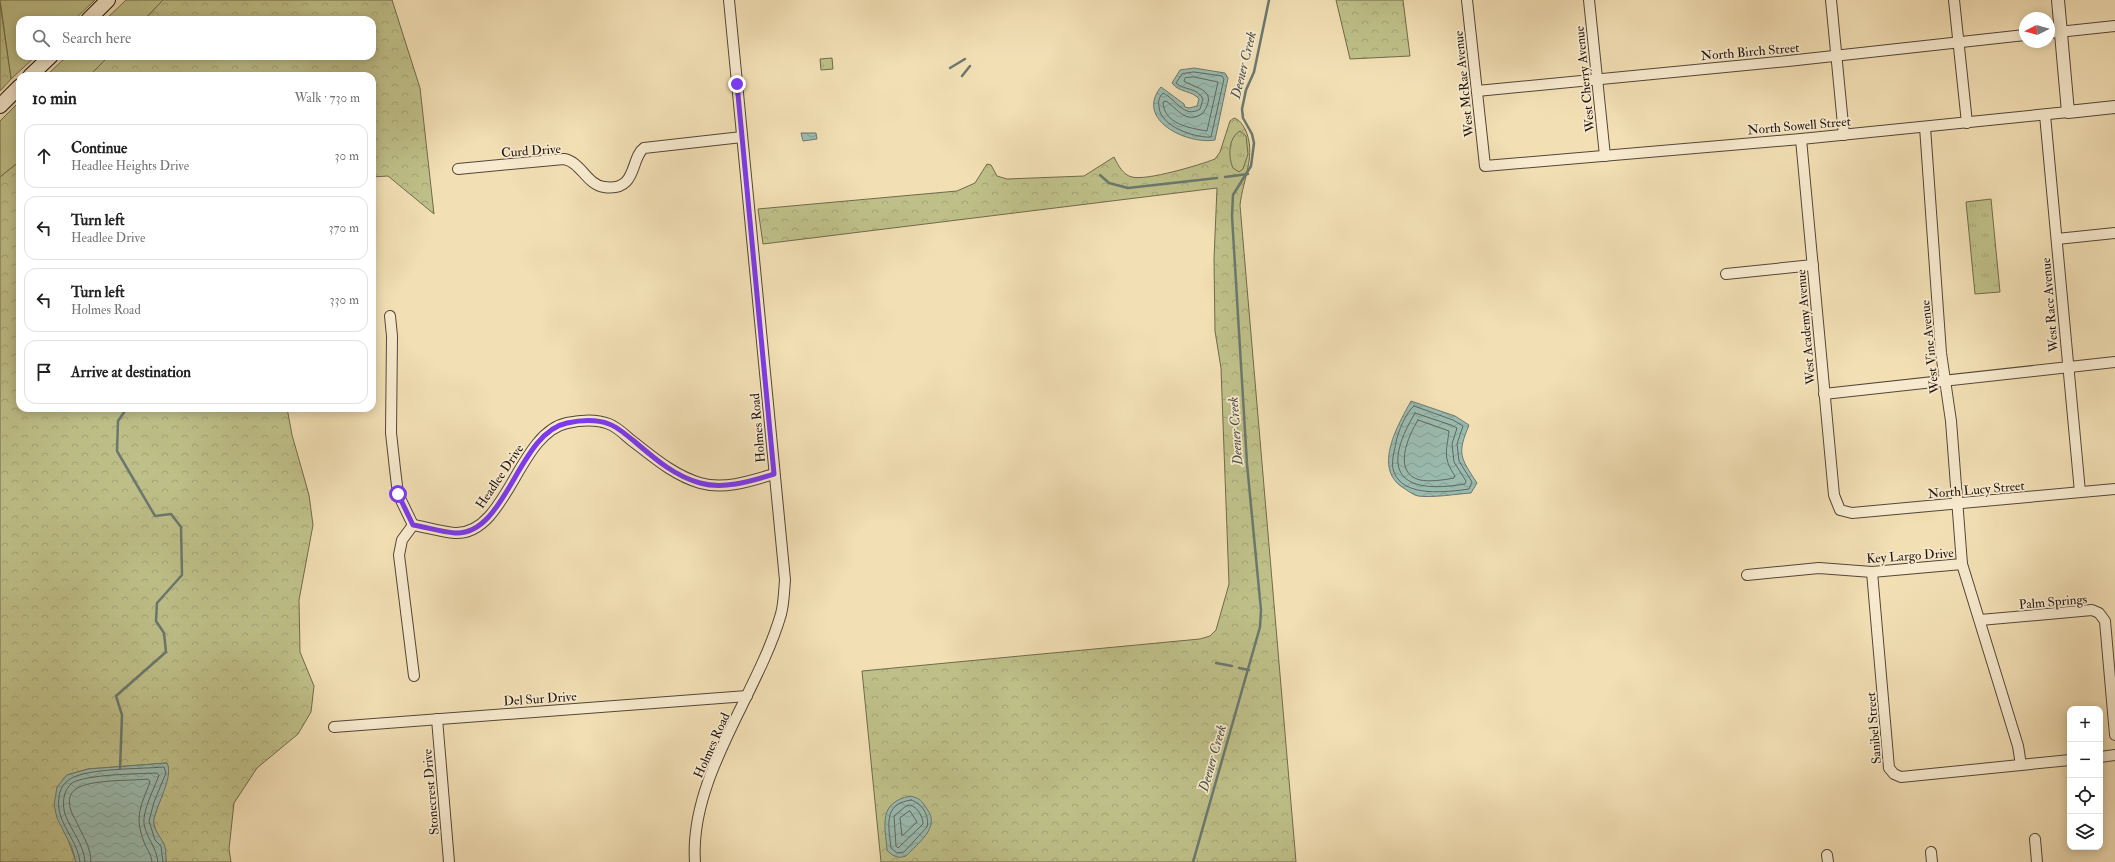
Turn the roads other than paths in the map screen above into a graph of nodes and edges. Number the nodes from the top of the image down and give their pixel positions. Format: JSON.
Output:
{"nodes":[{"id":1,"x":108,"y":0,"type":"edge"},
{"id":2,"x":728,"y":0,"type":"edge"},
{"id":3,"x":1467,"y":0,"type":"edge"},
{"id":4,"x":1589,"y":0,"type":"edge"},
{"id":5,"x":1831,"y":0,"type":"edge"},
{"id":6,"x":1954,"y":0,"type":"edge"},
{"id":7,"x":2058,"y":0,"type":"edge"},
{"id":8,"x":92,"y":16,"type":"edge"},
{"id":9,"x":2115,"y":26,"type":"edge"},
{"id":10,"x":2055,"y":32,"type":"edge"},
{"id":11,"x":2019,"y":36,"type":"edge"},
{"id":12,"x":1959,"y":42,"type":"junction"},
{"id":13,"x":1837,"y":55,"type":"junction"},
{"id":14,"x":47,"y":60,"type":"edge"},
{"id":15,"x":34,"y":72,"type":"edge"},
{"id":16,"x":1597,"y":78,"type":"junction"},
{"id":17,"x":16,"y":90,"type":"edge"},
{"id":18,"x":1477,"y":91,"type":"junction"},
{"id":19,"x":0,"y":106,"type":"edge"},
{"id":20,"x":2115,"y":107,"type":"edge"},
{"id":21,"x":2068,"y":112,"type":"junction"},
{"id":22,"x":2045,"y":115,"type":"junction"},
{"id":23,"x":1967,"y":123,"type":"junction"},
{"id":24,"x":1925,"y":127,"type":"junction"},
{"id":25,"x":1844,"y":135,"type":"junction"},
{"id":26,"x":742,"y":137,"type":"junction"},
{"id":27,"x":1801,"y":139,"type":"junction"},
{"id":28,"x":1606,"y":156,"type":"junction"},
{"id":29,"x":1485,"y":166,"type":"joint"},
{"id":30,"x":458,"y":169,"type":"dead end"},
{"id":31,"x":2115,"y":233,"type":"edge"},
{"id":32,"x":2057,"y":239,"type":"junction"},
{"id":33,"x":1813,"y":265,"type":"junction"},
{"id":34,"x":1726,"y":274,"type":"dead end"},
{"id":35,"x":390,"y":316,"type":"dead end"},
{"id":36,"x":2115,"y":362,"type":"edge"},
{"id":37,"x":2068,"y":367,"type":"junction"},
{"id":38,"x":1945,"y":380,"type":"junction"},
{"id":39,"x":1824,"y":394,"type":"junction"},
{"id":40,"x":774,"y":474,"type":"junction"},
{"id":41,"x":2115,"y":489,"type":"edge"},
{"id":42,"x":2080,"y":492,"type":"junction"},
{"id":43,"x":1956,"y":504,"type":"junction"},
{"id":44,"x":1840,"y":510,"type":"joint"},
{"id":45,"x":413,"y":525,"type":"junction"},
{"id":46,"x":1962,"y":564,"type":"junction"},
{"id":47,"x":1872,"y":572,"type":"junction"},
{"id":48,"x":1747,"y":575,"type":"dead end"},
{"id":49,"x":1980,"y":620,"type":"junction"},
{"id":50,"x":414,"y":676,"type":"dead end"},
{"id":51,"x":748,"y":696,"type":"junction"},
{"id":52,"x":437,"y":719,"type":"junction"},
{"id":53,"x":334,"y":727,"type":"dead end"},
{"id":54,"x":2115,"y":735,"type":"edge"},
{"id":55,"x":2115,"y":755,"type":"edge"},
{"id":56,"x":2103,"y":757,"type":"edge"},
{"id":57,"x":2067,"y":760,"type":"edge"},
{"id":58,"x":2021,"y":765,"type":"junction"},
{"id":59,"x":2035,"y":839,"type":"dead end"},
{"id":60,"x":449,"y":862,"type":"edge"},
{"id":61,"x":694,"y":862,"type":"edge"},
{"id":62,"x":2037,"y":862,"type":"edge"}],
"edges":[{"from":1,"to":8,"type":"main road"},
{"from":2,"to":26,"type":"street","name":"Holmes Road"},
{"from":3,"to":18,"type":"street","name":"West McRae Avenue"},
{"from":4,"to":16,"type":"street","name":"West Cherry Avenue"},
{"from":5,"to":13,"type":"street"},
{"from":6,"to":12,"type":"street"},
{"from":7,"to":10,"type":"street"},
{"from":9,"to":10,"type":"street"},
{"from":10,"to":21,"type":"street"},
{"from":11,"to":12,"type":"street","name":"North Birch Street"},
{"from":12,"to":13,"type":"street","name":"North Birch Street"},
{"from":12,"to":23,"type":"street"},
{"from":13,"to":16,"type":"street","name":"North Birch Street"},
{"from":13,"to":25,"type":"street"},
{"from":14,"to":15,"type":"main road"},
{"from":16,"to":18,"type":"street","name":"North Birch Street"},
{"from":16,"to":28,"type":"street","name":"West Cherry Avenue"},
{"from":17,"to":19,"type":"main road"},
{"from":18,"to":29,"type":"street","name":"West McRae Avenue"},
{"from":20,"to":21,"type":"street","name":"North Sowell Street"},
{"from":21,"to":22,"type":"street","name":"North Sowell Street"},
{"from":22,"to":23,"type":"street","name":"North Sowell Street"},
{"from":22,"to":32,"type":"street","name":"West Race Avenue"},
{"from":23,"to":24,"type":"street","name":"North Sowell Street"},
{"from":24,"to":25,"type":"street","name":"North Sowell Street"},
{"from":24,"to":38,"type":"street","name":"West Vine Avenue"},
{"from":25,"to":27,"type":"street","name":"North Sowell Street"},
{"from":26,"to":30,"type":"street","name":"Curd Drive"},
{"from":26,"to":40,"type":"street","name":"Holmes Road"},
{"from":27,"to":28,"type":"street","name":"North Sowell Street"},
{"from":27,"to":33,"type":"street","name":"West Academy Avenue"},
{"from":28,"to":29,"type":"street","name":"North Sowell Street"},
{"from":31,"to":32,"type":"street"},
{"from":32,"to":37,"type":"street","name":"West Race Avenue"},
{"from":33,"to":34,"type":"street"},
{"from":33,"to":39,"type":"street","name":"West Academy Avenue"},
{"from":35,"to":45,"type":"street"},
{"from":36,"to":37,"type":"street"},
{"from":37,"to":38,"type":"street"},
{"from":37,"to":42,"type":"street","name":"West Race Avenue"},
{"from":38,"to":39,"type":"street"},
{"from":38,"to":43,"type":"street","name":"West Vine Avenue"},
{"from":39,"to":44,"type":"street","name":"West Academy Avenue"},
{"from":40,"to":45,"type":"street","name":"Headlee Drive"},
{"from":40,"to":51,"type":"street","name":"Holmes Road"},
{"from":41,"to":42,"type":"street","name":"North Lucy Street"},
{"from":42,"to":43,"type":"street","name":"North Lucy Street"},
{"from":43,"to":44,"type":"street","name":"North Lucy Street"},
{"from":43,"to":46,"type":"street","name":"West Vine Avenue"},
{"from":45,"to":50,"type":"street"},
{"from":46,"to":47,"type":"street","name":"Key Largo Drive"},
{"from":46,"to":49,"type":"street","name":"Key Largo Drive"},
{"from":47,"to":48,"type":"street","name":"Key Largo Drive"},
{"from":47,"to":58,"type":"street","name":"Sanibel Street"},
{"from":49,"to":54,"type":"street","name":"Palm Springs"},
{"from":49,"to":58,"type":"street","name":"Key Largo Drive"},
{"from":51,"to":52,"type":"street","name":"Del Sur Drive"},
{"from":51,"to":61,"type":"street","name":"Holmes Road"},
{"from":52,"to":53,"type":"street","name":"Del Sur Drive"},
{"from":52,"to":60,"type":"street","name":"Stonecrest Drive"},
{"from":55,"to":56,"type":"street"},
{"from":57,"to":58,"type":"street","name":"Sanibel Street"},
{"from":59,"to":62,"type":"street"}]}
